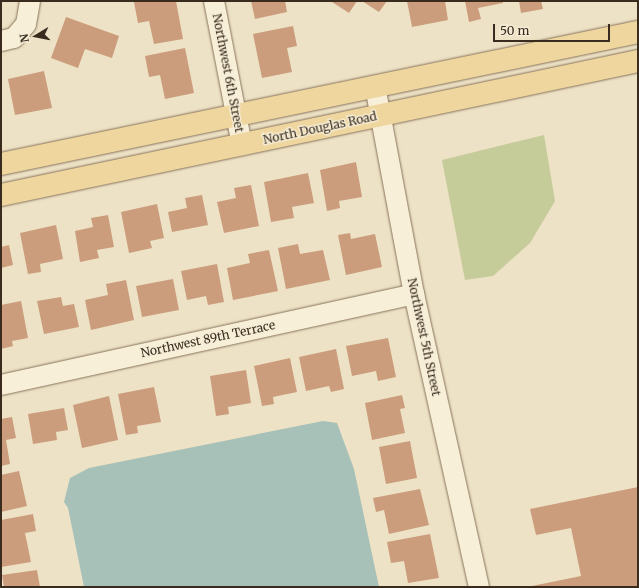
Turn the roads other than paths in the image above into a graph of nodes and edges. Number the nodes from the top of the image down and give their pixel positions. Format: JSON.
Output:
{"nodes":[{"id":1,"x":30,"y":1,"type":"edge"},
{"id":2,"x":214,"y":1,"type":"edge"},
{"id":3,"x":638,"y":32,"type":"edge"},
{"id":4,"x":1,"y":41,"type":"edge"},
{"id":5,"x":638,"y":61,"type":"edge"},
{"id":6,"x":375,"y":86,"type":"junction"},
{"id":7,"x":237,"y":115,"type":"junction"},
{"id":8,"x":381,"y":115,"type":"junction"},
{"id":9,"x":242,"y":145,"type":"junction"},
{"id":10,"x":1,"y":164,"type":"edge"},
{"id":11,"x":1,"y":195,"type":"edge"},
{"id":12,"x":414,"y":294,"type":"junction"},
{"id":13,"x":1,"y":385,"type":"edge"},
{"id":14,"x":479,"y":587,"type":"edge"}],
"edges":[{"from":1,"to":4,"type":"street"},
{"from":2,"to":7,"type":"street","name":"Northwest 6th Street"},
{"from":3,"to":6,"type":"main road"},
{"from":5,"to":8,"type":"main road","name":"North Douglas Road"},
{"from":6,"to":7,"type":"main road"},
{"from":6,"to":8,"type":"street","name":"Northwest 5th Street"},
{"from":7,"to":9,"type":"street","name":"Northwest 6th Street"},
{"from":7,"to":10,"type":"main road"},
{"from":8,"to":9,"type":"main road","name":"North Douglas Road"},
{"from":8,"to":12,"type":"street","name":"Northwest 5th Street"},
{"from":9,"to":11,"type":"main road","name":"North Douglas Road"},
{"from":12,"to":13,"type":"street","name":"Northwest 89th Terrace"},
{"from":12,"to":14,"type":"street","name":"Northwest 5th Street"}]}
